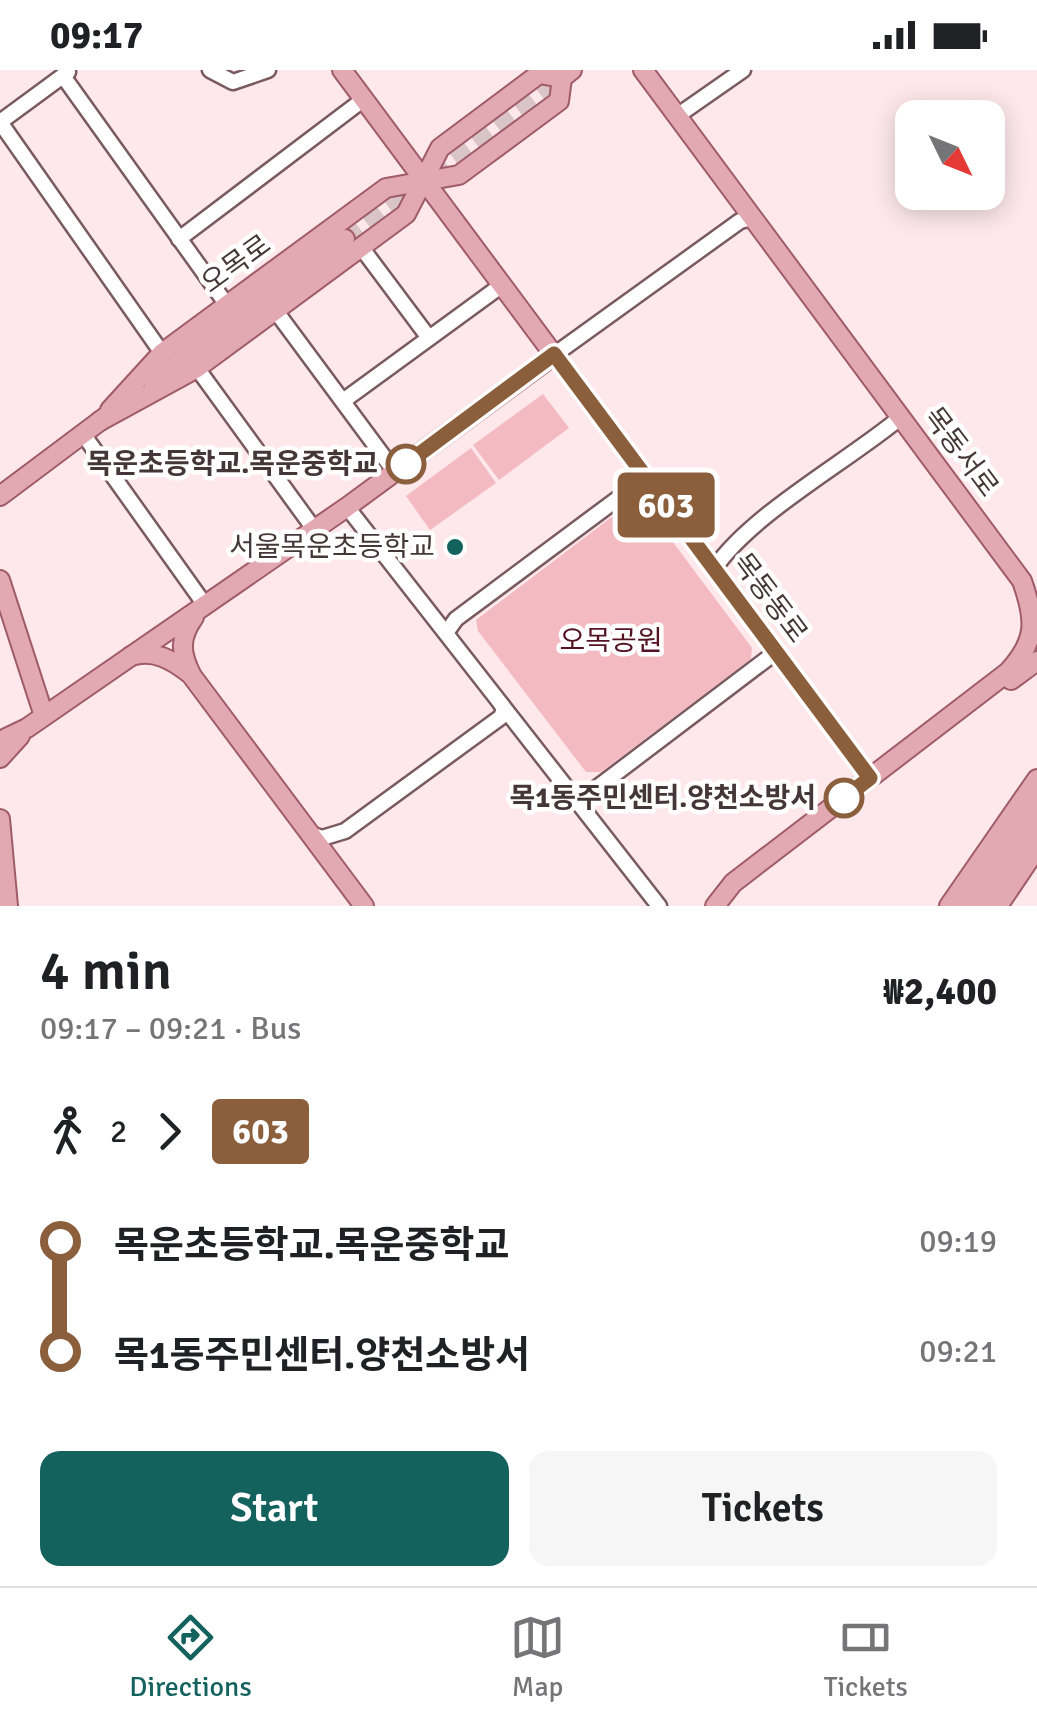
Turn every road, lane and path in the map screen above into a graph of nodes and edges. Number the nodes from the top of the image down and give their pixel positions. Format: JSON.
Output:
{"nodes":[{"id":1,"x":210,"y":70,"type":"edge"},
{"id":2,"x":268,"y":70,"type":"edge"},
{"id":3,"x":342,"y":70,"type":"edge"},
{"id":4,"x":642,"y":70,"type":"edge"},
{"id":5,"x":744,"y":70,"type":"edge"},
{"id":6,"x":66,"y":73,"type":"edge"},
{"id":7,"x":567,"y":74,"type":"edge"},
{"id":8,"x":364,"y":99,"type":"junction"},
{"id":9,"x":677,"y":116,"type":"junction"},
{"id":10,"x":0,"y":122,"type":"edge"},
{"id":11,"x":424,"y":180,"type":"junction"},
{"id":12,"x":752,"y":218,"type":"junction"},
{"id":13,"x":180,"y":238,"type":"junction"},
{"id":14,"x":351,"y":240,"type":"junction"},
{"id":15,"x":502,"y":285,"type":"junction"},
{"id":16,"x":227,"y":305,"type":"junction"},
{"id":17,"x":275,"y":310,"type":"junction"},
{"id":18,"x":429,"y":338,"type":"junction"},
{"id":19,"x":162,"y":353,"type":"junction"},
{"id":20,"x":554,"y":354,"type":"junction"},
{"id":21,"x":196,"y":368,"type":"junction"},
{"id":22,"x":343,"y":400,"type":"junction"},
{"id":23,"x":901,"y":417,"type":"junction"},
{"id":24,"x":100,"y":421,"type":"junction"},
{"id":25,"x":83,"y":434,"type":"junction"},
{"id":26,"x":395,"y":472,"type":"junction"},
{"id":27,"x":649,"y":482,"type":"junction"},
{"id":28,"x":0,"y":496,"type":"edge"},
{"id":29,"x":347,"y":506,"type":"junction"},
{"id":30,"x":314,"y":529,"type":"junction"},
{"id":31,"x":714,"y":569,"type":"junction"},
{"id":32,"x":0,"y":580,"type":"edge"},
{"id":33,"x":211,"y":601,"type":"junction"},
{"id":34,"x":1035,"y":616,"type":"edge"},
{"id":35,"x":446,"y":633,"type":"junction"},
{"id":36,"x":776,"y":652,"type":"junction"},
{"id":37,"x":130,"y":656,"type":"junction"},
{"id":38,"x":1037,"y":661,"type":"edge"},
{"id":39,"x":192,"y":676,"type":"junction"},
{"id":40,"x":991,"y":685,"type":"junction"},
{"id":41,"x":500,"y":702,"type":"junction"},
{"id":42,"x":44,"y":716,"type":"junction"},
{"id":43,"x":27,"y":728,"type":"junction"},
{"id":44,"x":0,"y":741,"type":"edge"},
{"id":45,"x":0,"y":758,"type":"edge"},
{"id":46,"x":870,"y":778,"type":"junction"},
{"id":47,"x":1037,"y":779,"type":"edge"},
{"id":48,"x":1037,"y":801,"type":"edge"},
{"id":49,"x":578,"y":802,"type":"junction"},
{"id":50,"x":0,"y":819,"type":"edge"},
{"id":51,"x":1037,"y":825,"type":"edge"},
{"id":52,"x":310,"y":834,"type":"junction"},
{"id":53,"x":1037,"y":848,"type":"edge"},
{"id":54,"x":3,"y":904,"type":"edge"},
{"id":55,"x":364,"y":906,"type":"edge"},
{"id":56,"x":659,"y":906,"type":"edge"},
{"id":57,"x":715,"y":906,"type":"edge"},
{"id":58,"x":949,"y":906,"type":"edge"},
{"id":59,"x":966,"y":906,"type":"edge"},
{"id":60,"x":982,"y":906,"type":"edge"},
{"id":61,"x":998,"y":906,"type":"edge"}],
"edges":[{"from":1,"to":2,"type":"street"},
{"from":3,"to":8,"type":"main road","name":"목동동로"},
{"from":4,"to":9,"type":"main road","name":"목동서로"},
{"from":5,"to":9,"type":"street"},
{"from":6,"to":10,"type":"street"},
{"from":6,"to":13,"type":"street"},
{"from":7,"to":11,"type":"main road","name":"오목로"},
{"from":7,"to":11,"type":"main road","name":"오목로"},
{"from":8,"to":11,"type":"main road","name":"목동동로"},
{"from":8,"to":13,"type":"street"},
{"from":9,"to":12,"type":"main road","name":"목동서로"},
{"from":10,"to":19,"type":"street"},
{"from":11,"to":14,"type":"main road","name":"오목로"},
{"from":11,"to":14,"type":"main road","name":"오목로"},
{"from":11,"to":15,"type":"main road","name":"목동동로"},
{"from":12,"to":20,"type":"street"},
{"from":12,"to":23,"type":"main road","name":"목동서로"},
{"from":13,"to":16,"type":"street"},
{"from":14,"to":16,"type":"main road","name":"오목로"},
{"from":14,"to":17,"type":"main road","name":"오목로"},
{"from":14,"to":18,"type":"street"},
{"from":14,"to":24,"type":"main road","name":"오목로"},
{"from":15,"to":18,"type":"street"},
{"from":15,"to":20,"type":"main road","name":"목동동로"},
{"from":16,"to":19,"type":"main road","name":"오목로"},
{"from":17,"to":21,"type":"main road","name":"오목로"},
{"from":17,"to":22,"type":"street"},
{"from":18,"to":22,"type":"street"},
{"from":19,"to":24,"type":"main road","name":"오목로"},
{"from":20,"to":26,"type":"main road"},
{"from":20,"to":27,"type":"street","name":"목동동로"},
{"from":21,"to":24,"type":"main road","name":"오목로"},
{"from":21,"to":30,"type":"street"},
{"from":22,"to":26,"type":"street"},
{"from":23,"to":31,"type":"street"},
{"from":23,"to":34,"type":"main road","name":"목동서로"},
{"from":24,"to":25,"type":"main road","name":"오목로"},
{"from":25,"to":28,"type":"main road","name":"오목로"},
{"from":25,"to":33,"type":"street"},
{"from":26,"to":29,"type":"main road"},
{"from":27,"to":31,"type":"street","name":"목동동로"},
{"from":27,"to":35,"type":"street"},
{"from":29,"to":30,"type":"main road"},
{"from":29,"to":35,"type":"street"},
{"from":30,"to":33,"type":"main road"},
{"from":31,"to":36,"type":"street","name":"목동동로"},
{"from":32,"to":42,"type":"main road"},
{"from":33,"to":37,"type":"main road"},
{"from":33,"to":39,"type":"main road"},
{"from":34,"to":40,"type":"main road","name":"목동서로"},
{"from":35,"to":41,"type":"street"},
{"from":36,"to":46,"type":"street","name":"목동동로"},
{"from":36,"to":49,"type":"street"},
{"from":37,"to":39,"type":"main road"},
{"from":37,"to":42,"type":"main road"},
{"from":38,"to":40,"type":"main road"},
{"from":39,"to":52,"type":"main road"},
{"from":40,"to":46,"type":"main road","name":"목동서로"},
{"from":41,"to":49,"type":"street"},
{"from":41,"to":52,"type":"street"},
{"from":42,"to":43,"type":"main road"},
{"from":43,"to":44,"type":"main road"},
{"from":43,"to":45,"type":"main road"},
{"from":46,"to":57,"type":"main road","name":"목동서로"},
{"from":47,"to":58,"type":"main road"},
{"from":48,"to":59,"type":"main road"},
{"from":49,"to":56,"type":"street"},
{"from":50,"to":54,"type":"main road"},
{"from":51,"to":60,"type":"main road"},
{"from":52,"to":55,"type":"main road"},
{"from":53,"to":61,"type":"main road"}]}
